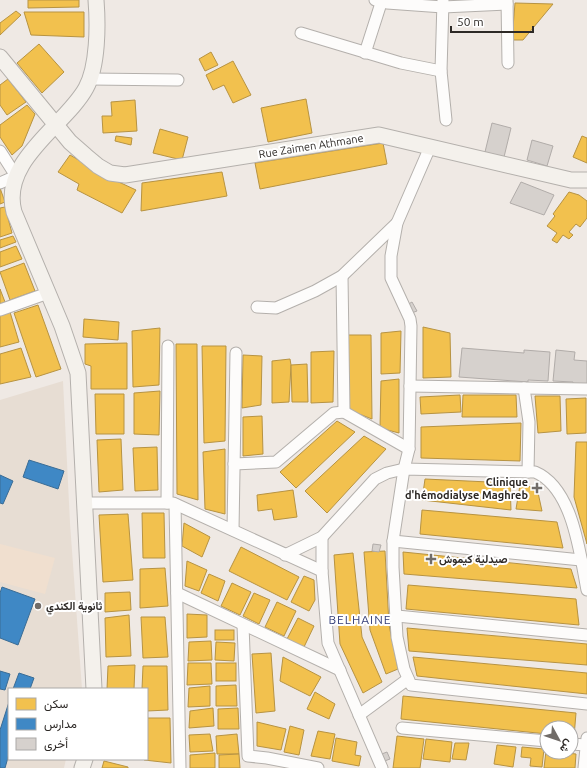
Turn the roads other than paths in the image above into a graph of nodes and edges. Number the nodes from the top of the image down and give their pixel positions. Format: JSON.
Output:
{"nodes":[{"id":1,"x":96,"y":0,"type":"edge"},
{"id":2,"x":380,"y":1,"type":"edge"},
{"id":3,"x":507,"y":2,"type":"edge"},
{"id":4,"x":443,"y":4,"type":"edge"},
{"id":5,"x":302,"y":33,"type":"dead end"},
{"id":6,"x":365,"y":53,"type":"junction"},
{"id":7,"x":0,"y":57,"type":"edge"},
{"id":8,"x":508,"y":63,"type":"dead end"},
{"id":9,"x":441,"y":71,"type":"junction"},
{"id":10,"x":90,"y":79,"type":"junction"},
{"id":11,"x":178,"y":80,"type":"dead end"},
{"id":12,"x":446,"y":120,"type":"dead end"},
{"id":13,"x":55,"y":123,"type":"junction"},
{"id":14,"x":430,"y":147,"type":"junction"},
{"id":15,"x":0,"y":151,"type":"edge"},
{"id":16,"x":16,"y":176,"type":"junction"},
{"id":17,"x":586,"y":181,"type":"edge"},
{"id":18,"x":0,"y":183,"type":"edge"},
{"id":19,"x":397,"y":223,"type":"junction"},
{"id":20,"x":342,"y":276,"type":"junction"},
{"id":21,"x":48,"y":293,"type":"junction"},
{"id":22,"x":257,"y":308,"type":"dead end"},
{"id":23,"x":0,"y":310,"type":"edge"},
{"id":24,"x":168,"y":346,"type":"dead end"},
{"id":25,"x":236,"y":353,"type":"dead end"},
{"id":26,"x":410,"y":386,"type":"junction"},
{"id":27,"x":524,"y":388,"type":"junction"},
{"id":28,"x":587,"y":389,"type":"edge"},
{"id":29,"x":344,"y":412,"type":"junction"},
{"id":30,"x":409,"y":449,"type":"junction"},
{"id":31,"x":234,"y":464,"type":"junction"},
{"id":32,"x":404,"y":469,"type":"junction"},
{"id":33,"x":528,"y":472,"type":"junction"},
{"id":34,"x":84,"y":503,"type":"junction"},
{"id":35,"x":171,"y":503,"type":"junction"},
{"id":36,"x":233,"y":530,"type":"junction"},
{"id":37,"x":322,"y":537,"type":"junction"},
{"id":38,"x":393,"y":541,"type":"junction"},
{"id":39,"x":286,"y":555,"type":"junction"},
{"id":40,"x":581,"y":560,"type":"junction"},
{"id":41,"x":322,"y":571,"type":"junction"},
{"id":42,"x":587,"y":590,"type":"edge"},
{"id":43,"x":177,"y":592,"type":"junction"},
{"id":44,"x":397,"y":616,"type":"junction"},
{"id":45,"x":244,"y":625,"type":"junction"},
{"id":46,"x":587,"y":635,"type":"edge"},
{"id":47,"x":340,"y":670,"type":"junction"},
{"id":48,"x":408,"y":678,"type":"junction"},
{"id":49,"x":94,"y":688,"type":"edge"},
{"id":50,"x":587,"y":704,"type":"edge"},
{"id":51,"x":360,"y":715,"type":"junction"},
{"id":52,"x":402,"y":728,"type":"dead end"},
{"id":53,"x":539,"y":740,"type":"edge"},
{"id":54,"x":587,"y":742,"type":"edge"},
{"id":55,"x":180,"y":768,"type":"edge"},
{"id":56,"x":318,"y":768,"type":"edge"},
{"id":57,"x":382,"y":768,"type":"edge"},
{"id":58,"x":584,"y":768,"type":"edge"}],
"edges":[{"from":1,"to":10,"type":"main road"},
{"from":2,"to":4,"type":"street"},
{"from":2,"to":6,"type":"street"},
{"from":3,"to":4,"type":"street"},
{"from":3,"to":8,"type":"street"},
{"from":4,"to":9,"type":"street"},
{"from":5,"to":6,"type":"street"},
{"from":6,"to":9,"type":"street"},
{"from":7,"to":13,"type":"main road","name":"Rue Zaimen Athmane"},
{"from":9,"to":12,"type":"street"},
{"from":10,"to":11,"type":"street"},
{"from":10,"to":13,"type":"main road"},
{"from":13,"to":14,"type":"main road","name":"Rue Zaimen Athmane"},
{"from":13,"to":16,"type":"main road"},
{"from":14,"to":17,"type":"main road","name":"Rue Zaimen Athmane"},
{"from":14,"to":19,"type":"street"},
{"from":15,"to":16,"type":"street"},
{"from":16,"to":18,"type":"street"},
{"from":16,"to":21,"type":"main road"},
{"from":19,"to":20,"type":"street"},
{"from":19,"to":26,"type":"street"},
{"from":20,"to":22,"type":"street"},
{"from":20,"to":29,"type":"street"},
{"from":21,"to":23,"type":"street"},
{"from":21,"to":34,"type":"main road"},
{"from":24,"to":35,"type":"street"},
{"from":25,"to":31,"type":"street"},
{"from":26,"to":27,"type":"street"},
{"from":26,"to":30,"type":"street"},
{"from":27,"to":28,"type":"street"},
{"from":27,"to":33,"type":"street"},
{"from":29,"to":30,"type":"street"},
{"from":29,"to":31,"type":"street"},
{"from":30,"to":32,"type":"street"},
{"from":31,"to":36,"type":"street"},
{"from":32,"to":33,"type":"street"},
{"from":32,"to":37,"type":"street"},
{"from":32,"to":38,"type":"street"},
{"from":33,"to":40,"type":"street"},
{"from":34,"to":35,"type":"street"},
{"from":34,"to":49,"type":"main road"},
{"from":35,"to":36,"type":"street"},
{"from":35,"to":43,"type":"street"},
{"from":36,"to":39,"type":"street"},
{"from":37,"to":39,"type":"street"},
{"from":37,"to":41,"type":"street"},
{"from":38,"to":40,"type":"street"},
{"from":38,"to":44,"type":"street"},
{"from":39,"to":41,"type":"street"},
{"from":40,"to":42,"type":"street"},
{"from":41,"to":47,"type":"street"},
{"from":43,"to":45,"type":"street"},
{"from":43,"to":55,"type":"street"},
{"from":44,"to":46,"type":"street"},
{"from":44,"to":48,"type":"street"},
{"from":45,"to":47,"type":"street"},
{"from":45,"to":56,"type":"street"},
{"from":47,"to":51,"type":"street"},
{"from":48,"to":50,"type":"street"},
{"from":48,"to":51,"type":"street"},
{"from":51,"to":57,"type":"street"},
{"from":52,"to":53,"type":"street"},
{"from":54,"to":58,"type":"street"}]}
